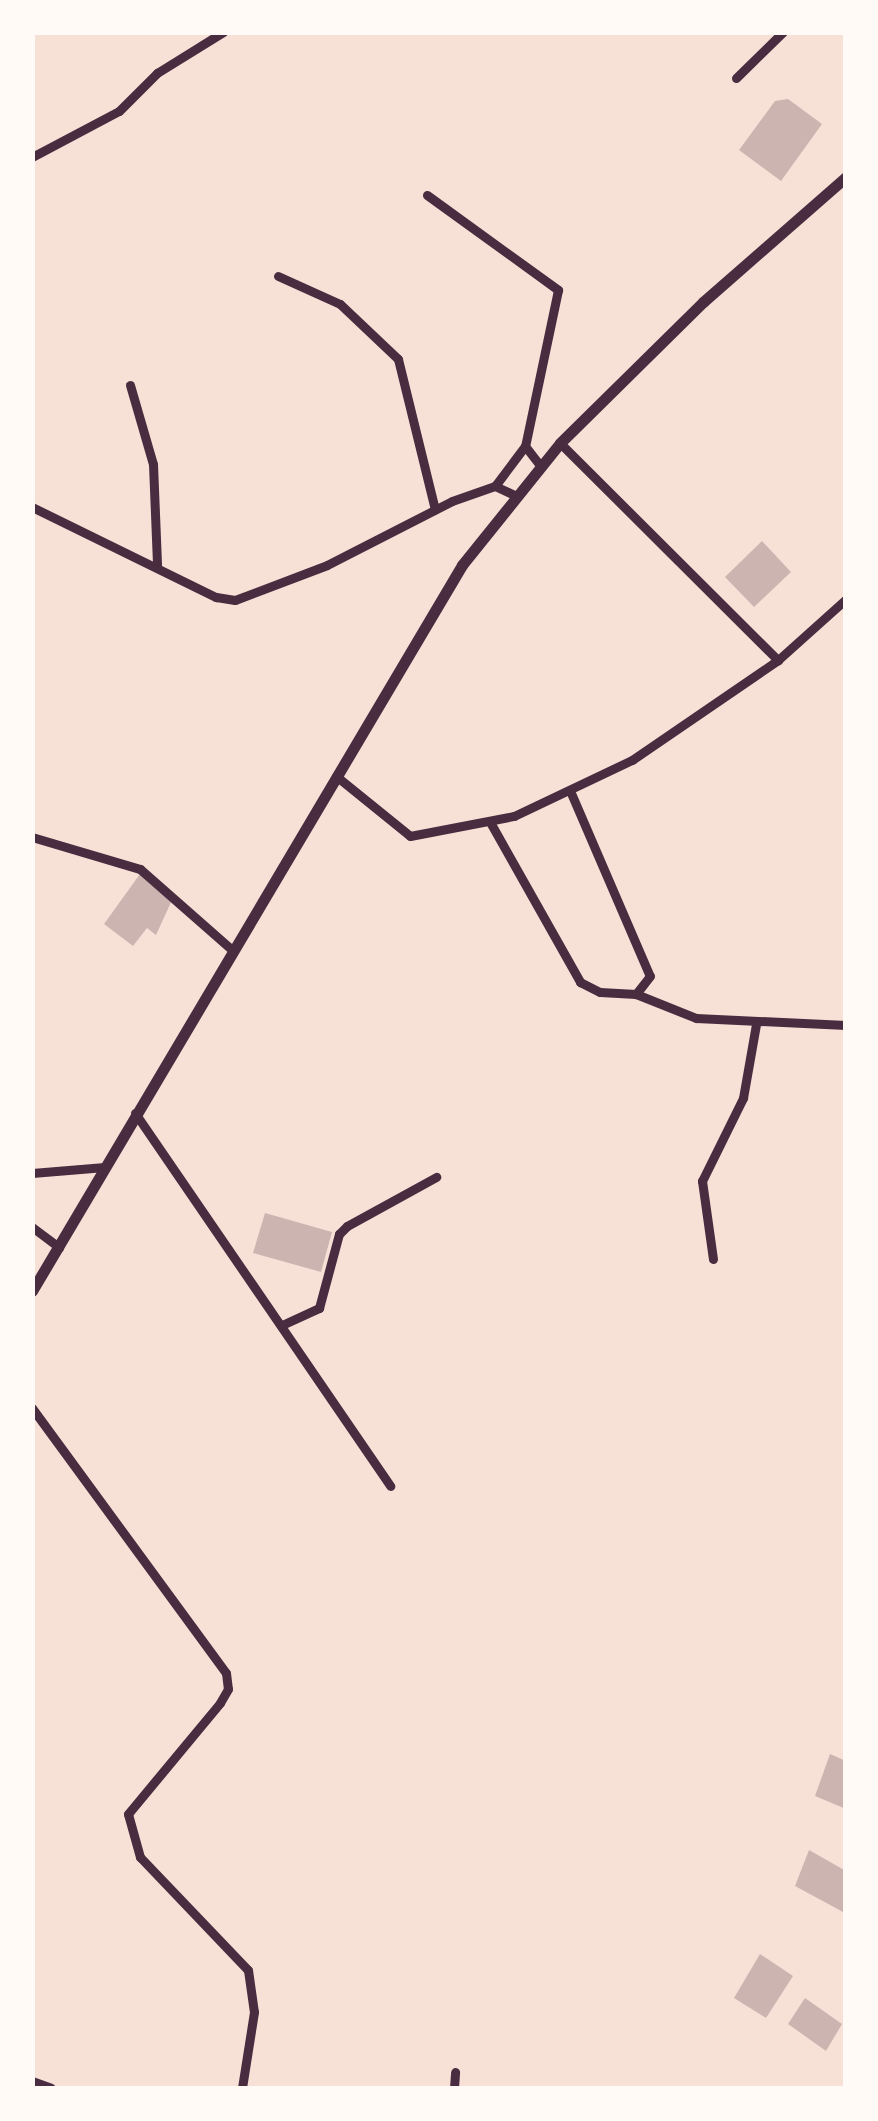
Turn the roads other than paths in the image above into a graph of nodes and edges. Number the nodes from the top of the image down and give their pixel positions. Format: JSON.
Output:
{"nodes":[{"id":1,"x":223,"y":32,"type":"edge"},
{"id":2,"x":782,"y":32,"type":"edge"},
{"id":3,"x":736,"y":78,"type":"dead end"},
{"id":4,"x":32,"y":157,"type":"edge"},
{"id":5,"x":846,"y":177,"type":"edge"},
{"id":6,"x":427,"y":195,"type":"dead end"},
{"id":7,"x":278,"y":276,"type":"dead end"},
{"id":8,"x":130,"y":386,"type":"dead end"},
{"id":9,"x":560,"y":443,"type":"junction"},
{"id":10,"x":525,"y":446,"type":"junction"},
{"id":11,"x":540,"y":466,"type":"junction"},
{"id":12,"x":495,"y":486,"type":"junction"},
{"id":13,"x":514,"y":495,"type":"junction"},
{"id":14,"x":32,"y":507,"type":"edge"},
{"id":15,"x":435,"y":510,"type":"junction"},
{"id":16,"x":157,"y":565,"type":"junction"},
{"id":17,"x":846,"y":600,"type":"edge"},
{"id":18,"x":778,"y":660,"type":"junction"},
{"id":19,"x":336,"y":776,"type":"junction"},
{"id":20,"x":571,"y":793,"type":"junction"},
{"id":21,"x":490,"y":822,"type":"junction"},
{"id":22,"x":32,"y":837,"type":"edge"},
{"id":23,"x":232,"y":948,"type":"junction"},
{"id":24,"x":636,"y":994,"type":"junction"},
{"id":25,"x":756,"y":1024,"type":"junction"},
{"id":26,"x":846,"y":1025,"type":"edge"},
{"id":27,"x":135,"y":1113,"type":"junction"},
{"id":28,"x":104,"y":1166,"type":"junction"},
{"id":29,"x":32,"y":1173,"type":"edge"},
{"id":30,"x":436,"y":1177,"type":"dead end"},
{"id":31,"x":32,"y":1227,"type":"edge"},
{"id":32,"x":58,"y":1247,"type":"junction"},
{"id":33,"x":713,"y":1259,"type":"dead end"},
{"id":34,"x":32,"y":1291,"type":"edge"},
{"id":35,"x":282,"y":1325,"type":"junction"},
{"id":36,"x":32,"y":1408,"type":"edge"},
{"id":37,"x":390,"y":1486,"type":"dead end"},
{"id":38,"x":455,"y":2072,"type":"dead end"},
{"id":39,"x":32,"y":2082,"type":"edge"},
{"id":40,"x":51,"y":2088,"type":"edge"},
{"id":41,"x":242,"y":2088,"type":"edge"},
{"id":42,"x":454,"y":2088,"type":"edge"}],
"edges":[{"from":1,"to":4,"type":"street"},
{"from":2,"to":3,"type":"street"},
{"from":5,"to":9,"type":"main road"},
{"from":6,"to":10,"type":"street"},
{"from":7,"to":15,"type":"street"},
{"from":8,"to":16,"type":"street"},
{"from":9,"to":11,"type":"main road"},
{"from":9,"to":18,"type":"street"},
{"from":10,"to":11,"type":"street"},
{"from":10,"to":12,"type":"street"},
{"from":11,"to":13,"type":"main road"},
{"from":12,"to":13,"type":"street"},
{"from":12,"to":15,"type":"street"},
{"from":13,"to":19,"type":"main road"},
{"from":14,"to":16,"type":"street"},
{"from":15,"to":16,"type":"street"},
{"from":17,"to":18,"type":"street"},
{"from":18,"to":20,"type":"street"},
{"from":19,"to":21,"type":"street"},
{"from":19,"to":23,"type":"main road"},
{"from":20,"to":21,"type":"street"},
{"from":20,"to":24,"type":"street"},
{"from":21,"to":24,"type":"street"},
{"from":22,"to":23,"type":"street"},
{"from":23,"to":27,"type":"main road"},
{"from":24,"to":25,"type":"street"},
{"from":25,"to":26,"type":"street"},
{"from":25,"to":33,"type":"street"},
{"from":27,"to":28,"type":"main road"},
{"from":27,"to":35,"type":"street"},
{"from":28,"to":29,"type":"street"},
{"from":28,"to":32,"type":"main road"},
{"from":30,"to":35,"type":"street"},
{"from":31,"to":32,"type":"street"},
{"from":32,"to":34,"type":"main road"},
{"from":35,"to":37,"type":"street"},
{"from":36,"to":41,"type":"street"},
{"from":38,"to":42,"type":"street"},
{"from":39,"to":40,"type":"street"}]}
